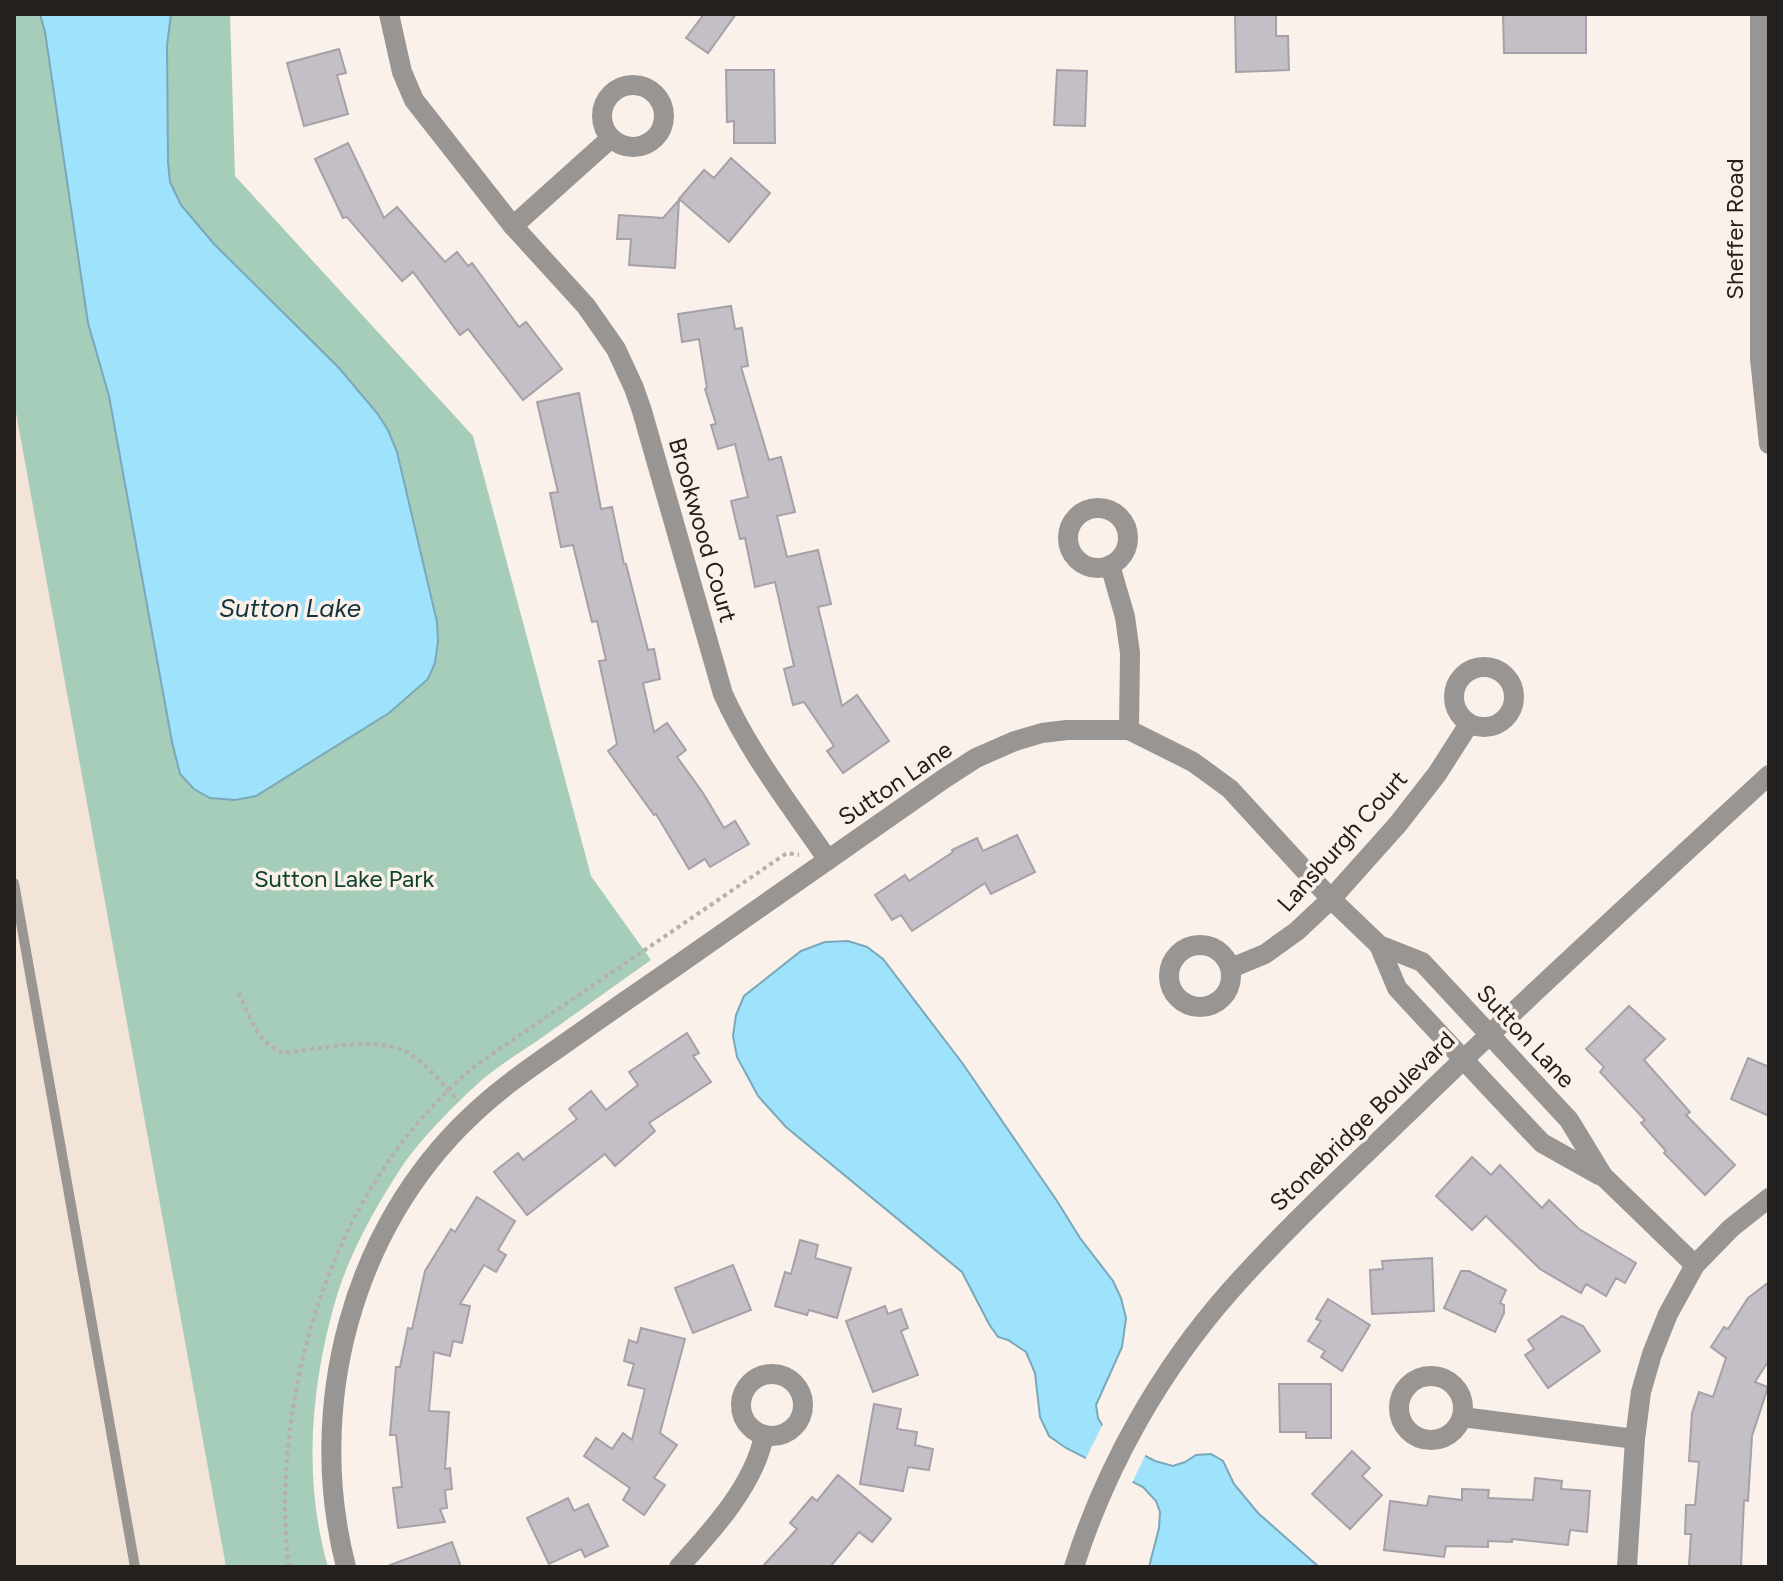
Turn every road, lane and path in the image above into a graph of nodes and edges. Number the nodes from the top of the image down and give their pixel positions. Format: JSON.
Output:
{"nodes":[{"id":1,"x":389,"y":14,"type":"edge"},
{"id":2,"x":1760,"y":14,"type":"edge"},
{"id":3,"x":611,"y":138,"type":"dead end"},
{"id":4,"x":513,"y":226,"type":"junction"},
{"id":5,"x":1769,"y":444,"type":"edge"},
{"id":6,"x":1110,"y":565,"type":"dead end"},
{"id":7,"x":1469,"y":724,"type":"dead end"},
{"id":8,"x":1129,"y":730,"type":"junction"},
{"id":9,"x":1769,"y":775,"type":"edge"},
{"id":10,"x":828,"y":860,"type":"junction"},
{"id":11,"x":14,"y":883,"type":"edge"},
{"id":12,"x":1331,"y":899,"type":"junction"},
{"id":13,"x":1379,"y":945,"type":"junction"},
{"id":14,"x":1231,"y":968,"type":"dead end"},
{"id":15,"x":239,"y":993,"type":"dead end"},
{"id":16,"x":1490,"y":1034,"type":"junction"},
{"id":17,"x":1463,"y":1060,"type":"junction"},
{"id":18,"x":448,"y":1089,"type":"junction"},
{"id":19,"x":471,"y":1116,"type":"junction"},
{"id":20,"x":1603,"y":1176,"type":"junction"},
{"id":21,"x":1769,"y":1198,"type":"edge"},
{"id":22,"x":1695,"y":1265,"type":"junction"},
{"id":23,"x":1462,"y":1417,"type":"dead end"},
{"id":24,"x":764,"y":1435,"type":"dead end"},
{"id":25,"x":1635,"y":1439,"type":"junction"},
{"id":26,"x":135,"y":1567,"type":"edge"},
{"id":27,"x":289,"y":1567,"type":"edge"},
{"id":28,"x":346,"y":1567,"type":"edge"},
{"id":29,"x":679,"y":1567,"type":"edge"},
{"id":30,"x":1074,"y":1567,"type":"edge"},
{"id":31,"x":1627,"y":1567,"type":"edge"}],
"edges":[{"from":1,"to":4,"type":"street","name":"Brookwood Court"},
{"from":2,"to":5,"type":"street","name":"Sheffer Road"},
{"from":3,"to":4,"type":"street"},
{"from":4,"to":10,"type":"street","name":"Brookwood Court"},
{"from":6,"to":8,"type":"street"},
{"from":7,"to":12,"type":"street","name":"Lansburgh Court"},
{"from":8,"to":10,"type":"street","name":"Sutton Lane"},
{"from":8,"to":12,"type":"street","name":"Sutton Lane"},
{"from":9,"to":16,"type":"street","name":"Stonebridge Boulevard"},
{"from":10,"to":18,"type":"path"},
{"from":10,"to":19,"type":"street","name":"Sutton Lane"},
{"from":11,"to":26,"type":"lane"},
{"from":12,"to":13,"type":"street","name":"Sutton Lane"},
{"from":12,"to":14,"type":"street","name":"Lansburgh Court"},
{"from":13,"to":16,"type":"street","name":"Sutton Lane"},
{"from":13,"to":17,"type":"street"},
{"from":15,"to":18,"type":"path"},
{"from":16,"to":17,"type":"street","name":"Stonebridge Boulevard"},
{"from":16,"to":20,"type":"street","name":"Sutton Lane"},
{"from":17,"to":20,"type":"street"},
{"from":17,"to":30,"type":"street","name":"Stonebridge Boulevard"},
{"from":18,"to":19,"type":"path"},
{"from":18,"to":27,"type":"path"},
{"from":19,"to":28,"type":"street","name":"Sutton Lane"},
{"from":20,"to":22,"type":"street","name":"Sutton Lane"},
{"from":21,"to":22,"type":"street"},
{"from":22,"to":25,"type":"street"},
{"from":23,"to":25,"type":"street"},
{"from":24,"to":29,"type":"street"},
{"from":25,"to":31,"type":"street"}]}
